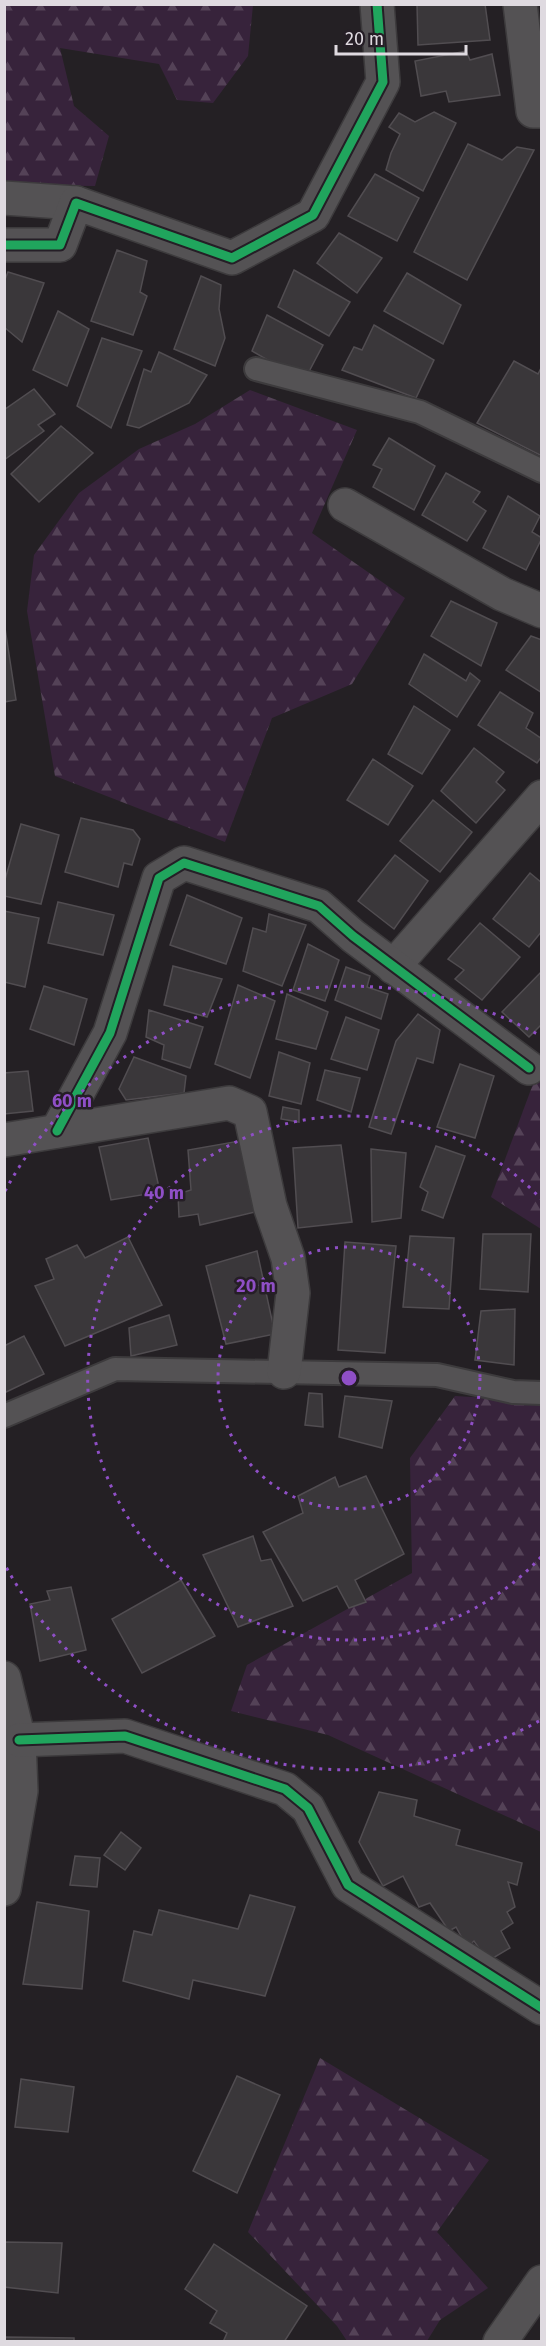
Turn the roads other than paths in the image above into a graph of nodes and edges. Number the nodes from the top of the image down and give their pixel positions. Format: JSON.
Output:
{"nodes":[{"id":1,"x":377,"y":4,"type":"edge"},
{"id":2,"x":520,"y":4,"type":"edge"},
{"id":3,"x":542,"y":111,"type":"edge"},
{"id":4,"x":4,"y":198,"type":"edge"},
{"id":5,"x":76,"y":203,"type":"junction"},
{"id":6,"x":4,"y":245,"type":"edge"},
{"id":7,"x":256,"y":369,"type":"dead end"},
{"id":8,"x":542,"y":471,"type":"edge"},
{"id":9,"x":345,"y":505,"type":"dead end"},
{"id":10,"x":542,"y":611,"type":"edge"},
{"id":11,"x":542,"y":797,"type":"edge"},
{"id":12,"x":393,"y":967,"type":"junction"},
{"id":13,"x":529,"y":1068,"type":"dead end"},
{"id":14,"x":57,"y":1131,"type":"junction"},
{"id":15,"x":4,"y":1140,"type":"edge"},
{"id":16,"x":284,"y":1372,"type":"junction"},
{"id":17,"x":542,"y":1393,"type":"edge"},
{"id":18,"x":4,"y":1416,"type":"edge"},
{"id":19,"x":4,"y":1678,"type":"edge"},
{"id":20,"x":19,"y":1740,"type":"junction"},
{"id":21,"x":4,"y":1889,"type":"edge"},
{"id":22,"x":542,"y":2008,"type":"edge"},
{"id":23,"x":542,"y":2282,"type":"edge"},
{"id":24,"x":500,"y":2342,"type":"edge"}],
"edges":[{"from":1,"to":5,"type":"street"},
{"from":2,"to":3,"type":"street"},
{"from":4,"to":5,"type":"street"},
{"from":5,"to":6,"type":"street"},
{"from":7,"to":8,"type":"lane"},
{"from":9,"to":10,"type":"street"},
{"from":11,"to":12,"type":"street"},
{"from":12,"to":13,"type":"street"},
{"from":12,"to":14,"type":"street"},
{"from":14,"to":15,"type":"street"},
{"from":14,"to":16,"type":"street"},
{"from":16,"to":17,"type":"lane"},
{"from":16,"to":18,"type":"lane"},
{"from":19,"to":20,"type":"street"},
{"from":20,"to":21,"type":"street"},
{"from":20,"to":22,"type":"street"},
{"from":23,"to":24,"type":"street"}]}
